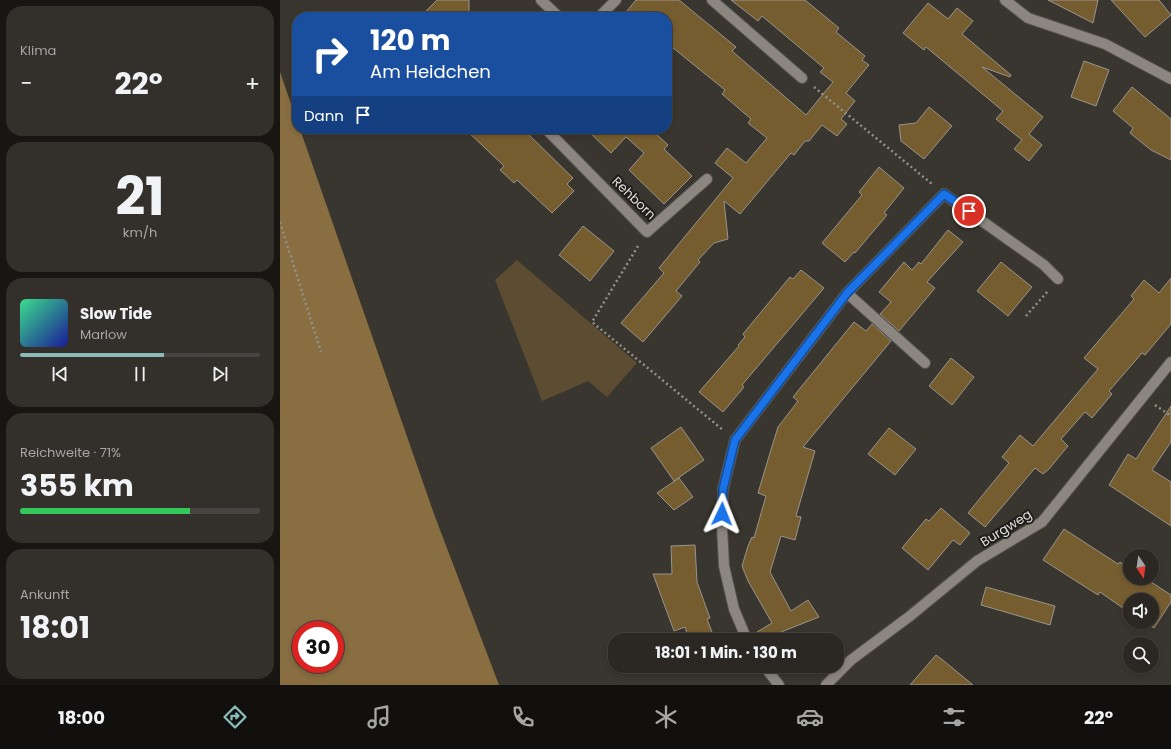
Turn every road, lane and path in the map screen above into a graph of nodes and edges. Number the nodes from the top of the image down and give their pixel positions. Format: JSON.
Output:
{"nodes":[{"id":1,"x":541,"y":0,"type":"edge"},
{"id":2,"x":616,"y":0,"type":"edge"},
{"id":3,"x":712,"y":0,"type":"edge"},
{"id":4,"x":1005,"y":0,"type":"edge"},
{"id":5,"x":554,"y":12,"type":"edge"},
{"id":6,"x":603,"y":12,"type":"edge"},
{"id":7,"x":802,"y":78,"type":"joint"},
{"id":8,"x":1171,"y":79,"type":"edge"},
{"id":9,"x":551,"y":134,"type":"edge"},
{"id":10,"x":707,"y":179,"type":"dead end"},
{"id":11,"x":944,"y":194,"type":"junction"},
{"id":12,"x":280,"y":222,"type":"edge"},
{"id":13,"x":647,"y":232,"type":"junction"},
{"id":14,"x":1058,"y":279,"type":"joint"},
{"id":15,"x":847,"y":293,"type":"junction"},
{"id":16,"x":1026,"y":316,"type":"dead end"},
{"id":17,"x":321,"y":352,"type":"dead end"},
{"id":18,"x":1171,"y":362,"type":"edge"},
{"id":19,"x":925,"y":363,"type":"dead end"},
{"id":20,"x":735,"y":440,"type":"junction"},
{"id":21,"x":744,"y":633,"type":"edge"},
{"id":22,"x":770,"y":673,"type":"edge"},
{"id":23,"x":779,"y":685,"type":"edge"},
{"id":24,"x":826,"y":685,"type":"edge"}],
"edges":[{"from":1,"to":5,"type":"street"},
{"from":2,"to":6,"type":"street"},
{"from":3,"to":7,"type":"street"},
{"from":4,"to":8,"type":"street"},
{"from":7,"to":11,"type":"path"},
{"from":9,"to":13,"type":"street","name":"Rehborn"},
{"from":10,"to":13,"type":"street","name":"Rehborn"},
{"from":11,"to":14,"type":"street"},
{"from":11,"to":15,"type":"street"},
{"from":12,"to":17,"type":"path"},
{"from":13,"to":20,"type":"path"},
{"from":14,"to":16,"type":"path"},
{"from":15,"to":19,"type":"street"},
{"from":15,"to":20,"type":"street"},
{"from":18,"to":24,"type":"street","name":"Burgweg"},
{"from":20,"to":21,"type":"street"},
{"from":22,"to":23,"type":"street"}]}
